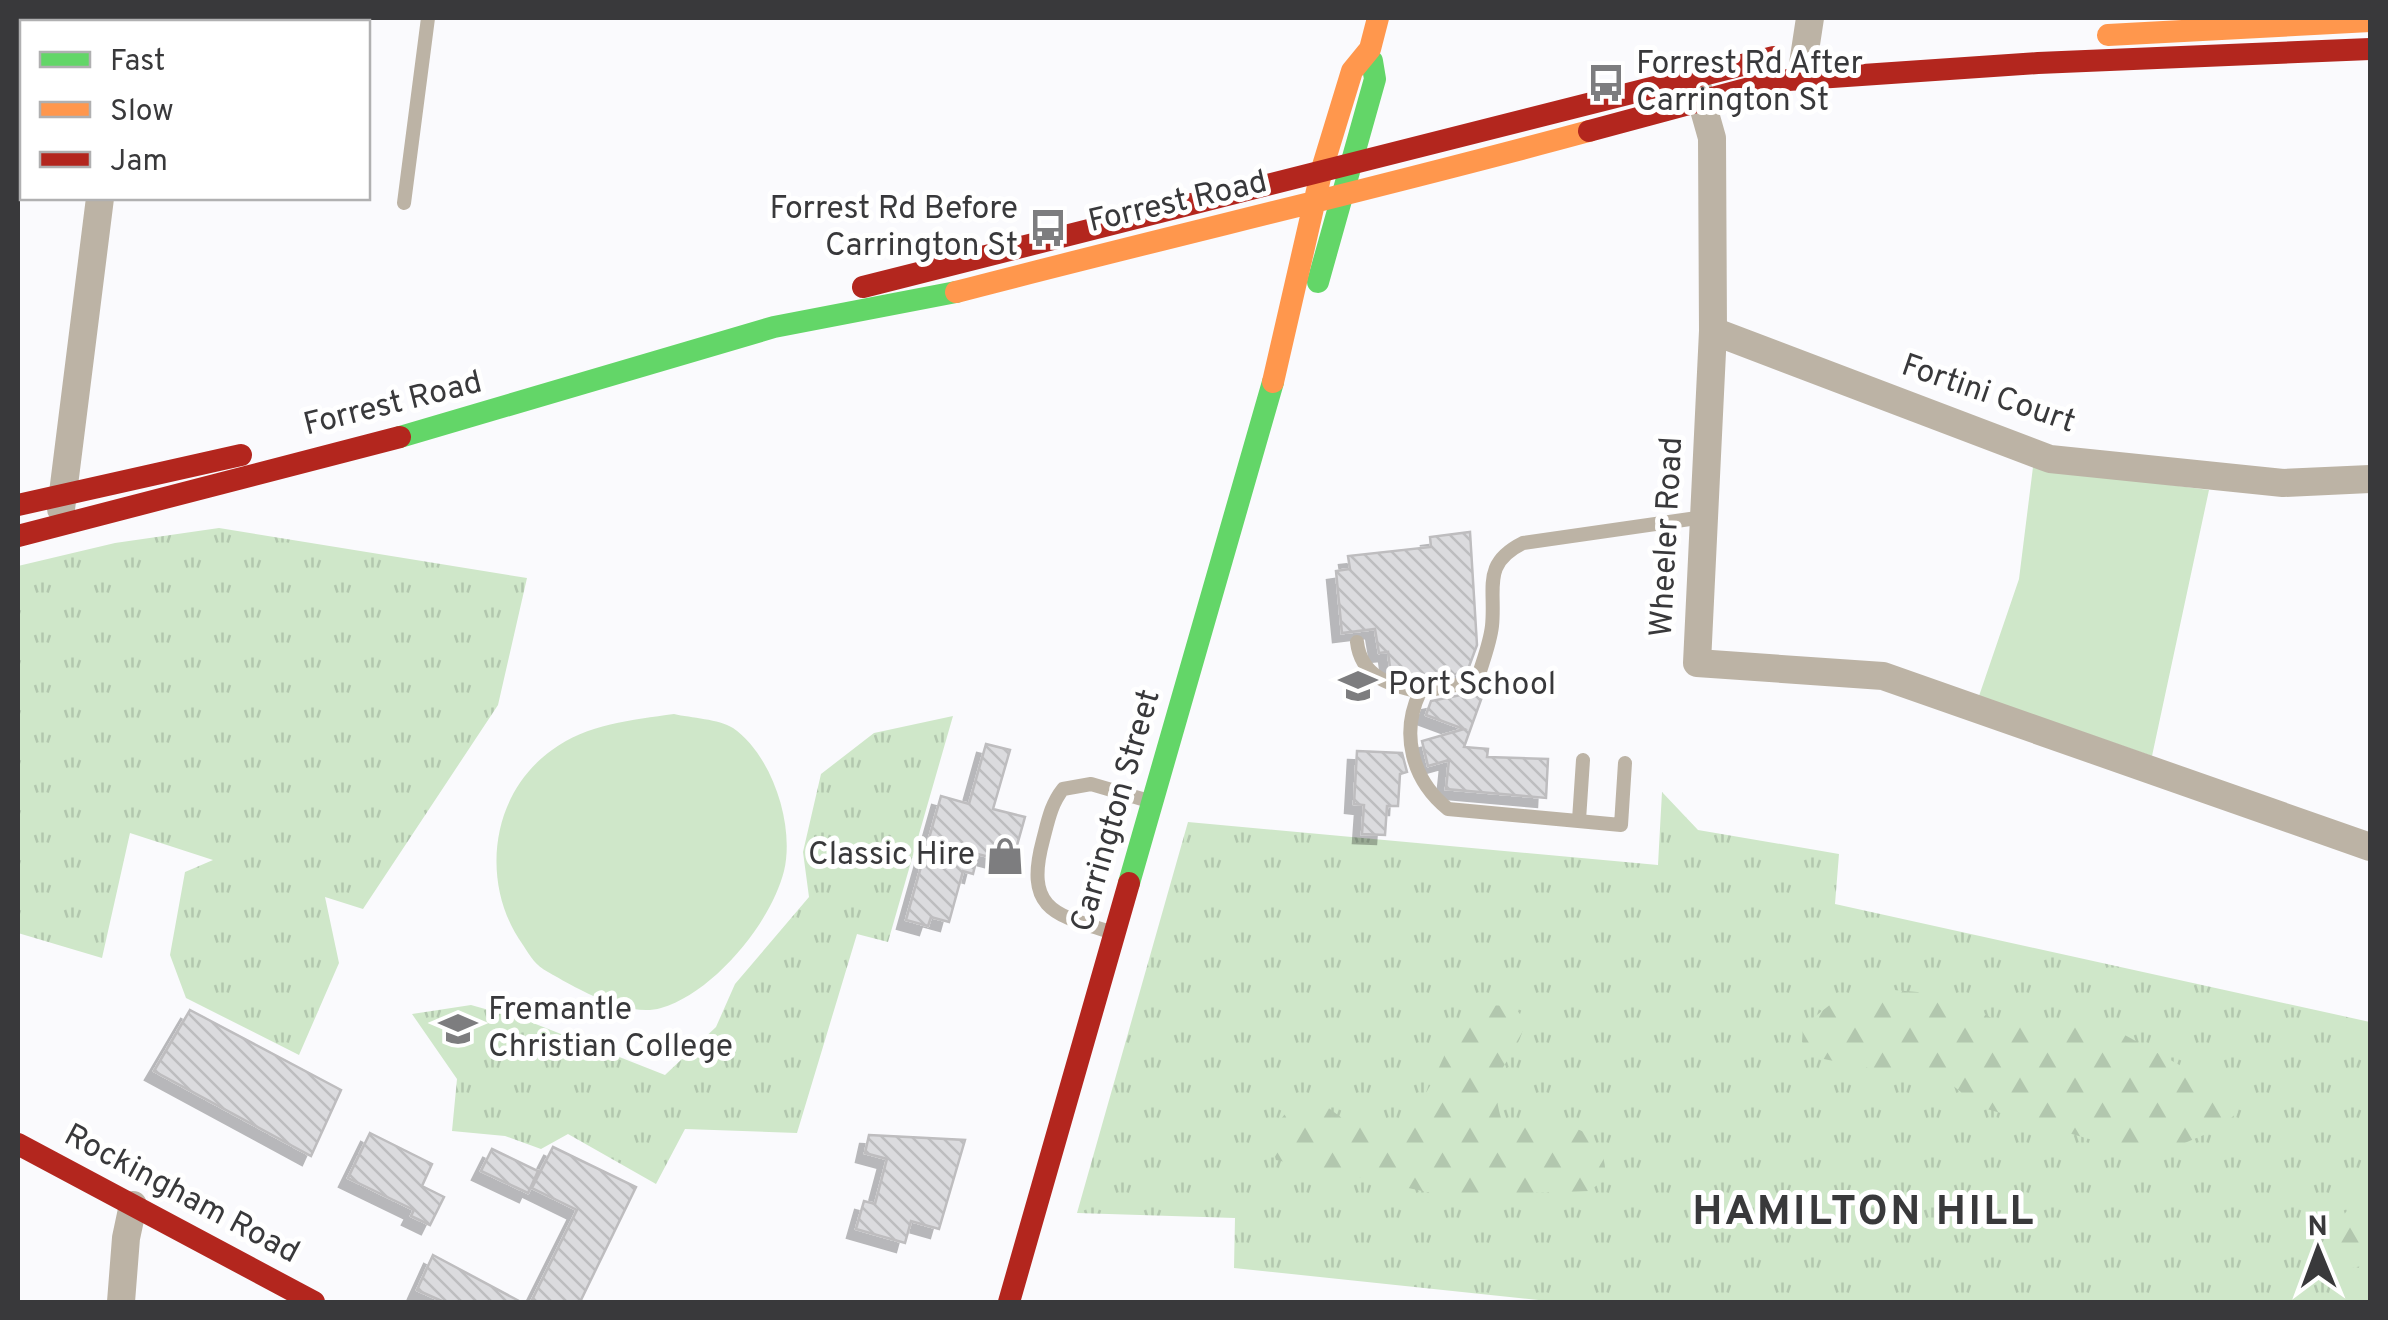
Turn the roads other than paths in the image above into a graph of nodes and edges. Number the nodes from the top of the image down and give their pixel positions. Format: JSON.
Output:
{"nodes":[{"id":1,"x":428,"y":18,"type":"edge"},
{"id":2,"x":1378,"y":18,"type":"edge"},
{"id":3,"x":1810,"y":18,"type":"edge"},
{"id":4,"x":2370,"y":21,"type":"edge"},
{"id":5,"x":2272,"y":32,"type":"edge"},
{"id":6,"x":2079,"y":36,"type":"dead end"},
{"id":7,"x":1370,"y":48,"type":"junction"},
{"id":8,"x":2370,"y":49,"type":"edge"},
{"id":9,"x":1836,"y":50,"type":"dead end"},
{"id":10,"x":1802,"y":64,"type":"junction"},
{"id":11,"x":1698,"y":88,"type":"junction"},
{"id":12,"x":1354,"y":161,"type":"junction"},
{"id":13,"x":1322,"y":168,"type":"junction"},
{"id":14,"x":1342,"y":198,"type":"junction"},
{"id":15,"x":100,"y":200,"type":"edge"},
{"id":16,"x":404,"y":203,"type":"dead end"},
{"id":17,"x":1312,"y":206,"type":"junction"},
{"id":18,"x":1713,"y":331,"type":"junction"},
{"id":19,"x":1286,"y":338,"type":"junction"},
{"id":20,"x":2370,"y":479,"type":"edge"},
{"id":21,"x":63,"y":494,"type":"junction"},
{"id":22,"x":18,"y":506,"type":"edge"},
{"id":23,"x":1704,"y":516,"type":"junction"},
{"id":24,"x":58,"y":526,"type":"junction"},
{"id":25,"x":18,"y":536,"type":"edge"},
{"id":26,"x":1357,"y":642,"type":"dead end"},
{"id":27,"x":1420,"y":692,"type":"junction"},
{"id":28,"x":1582,"y":760,"type":"dead end"},
{"id":29,"x":1625,"y":763,"type":"dead end"},
{"id":30,"x":1153,"y":803,"type":"junction"},
{"id":31,"x":1578,"y":820,"type":"junction"},
{"id":32,"x":2370,"y":848,"type":"edge"},
{"id":33,"x":1115,"y":934,"type":"junction"},
{"id":34,"x":18,"y":1144,"type":"edge"},
{"id":35,"x":133,"y":1205,"type":"junction"},
{"id":36,"x":122,"y":1302,"type":"edge"},
{"id":37,"x":314,"y":1302,"type":"edge"},
{"id":38,"x":1009,"y":1302,"type":"edge"}],
"edges":[{"from":1,"to":16,"type":"lane"},
{"from":2,"to":7,"type":"main road","name":"Carrington Street"},
{"from":3,"to":10,"type":"street"},
{"from":4,"to":5,"type":"main road","name":"Forrest Road"},
{"from":5,"to":6,"type":"main road","name":"Forrest Road"},
{"from":5,"to":8,"type":"main road","name":"Forrest Road"},
{"from":5,"to":10,"type":"main road","name":"Forrest Road"},
{"from":7,"to":12,"type":"main road","name":"Carrington Street"},
{"from":7,"to":13,"type":"main road","name":"Carrington Street"},
{"from":9,"to":10,"type":"main road","name":"Forrest Road"},
{"from":10,"to":11,"type":"main road","name":"Forrest Road"},
{"from":11,"to":12,"type":"main road","name":"Forrest Road"},
{"from":11,"to":14,"type":"main road","name":"Forrest Road"},
{"from":11,"to":18,"type":"street","name":"Wheeler Road"},
{"from":12,"to":13,"type":"main road","name":"Forrest Road"},
{"from":12,"to":14,"type":"main road","name":"Carrington Street"},
{"from":13,"to":17,"type":"main road","name":"Carrington Street"},
{"from":13,"to":21,"type":"main road","name":"Forrest Road"},
{"from":14,"to":17,"type":"main road","name":"Forrest Road"},
{"from":14,"to":19,"type":"main road","name":"Carrington Street"},
{"from":15,"to":21,"type":"street"},
{"from":17,"to":19,"type":"main road","name":"Carrington Street"},
{"from":17,"to":24,"type":"main road","name":"Forrest Road"},
{"from":18,"to":20,"type":"street","name":"Fortini Court"},
{"from":18,"to":23,"type":"street","name":"Wheeler Road"},
{"from":19,"to":30,"type":"main road","name":"Carrington Street"},
{"from":21,"to":22,"type":"main road","name":"Forrest Road"},
{"from":21,"to":24,"type":"street"},
{"from":23,"to":27,"type":"lane"},
{"from":23,"to":32,"type":"street","name":"Wheeler Road"},
{"from":24,"to":25,"type":"main road","name":"Forrest Road"},
{"from":26,"to":27,"type":"lane"},
{"from":27,"to":31,"type":"lane"},
{"from":28,"to":31,"type":"lane"},
{"from":29,"to":31,"type":"lane"},
{"from":30,"to":33,"type":"main road","name":"Carrington Street"},
{"from":30,"to":33,"type":"lane"},
{"from":33,"to":38,"type":"main road","name":"Carrington Street"},
{"from":34,"to":35,"type":"main road","name":"Rockingham Road"},
{"from":35,"to":36,"type":"street"},
{"from":35,"to":37,"type":"main road","name":"Rockingham Road"}]}
